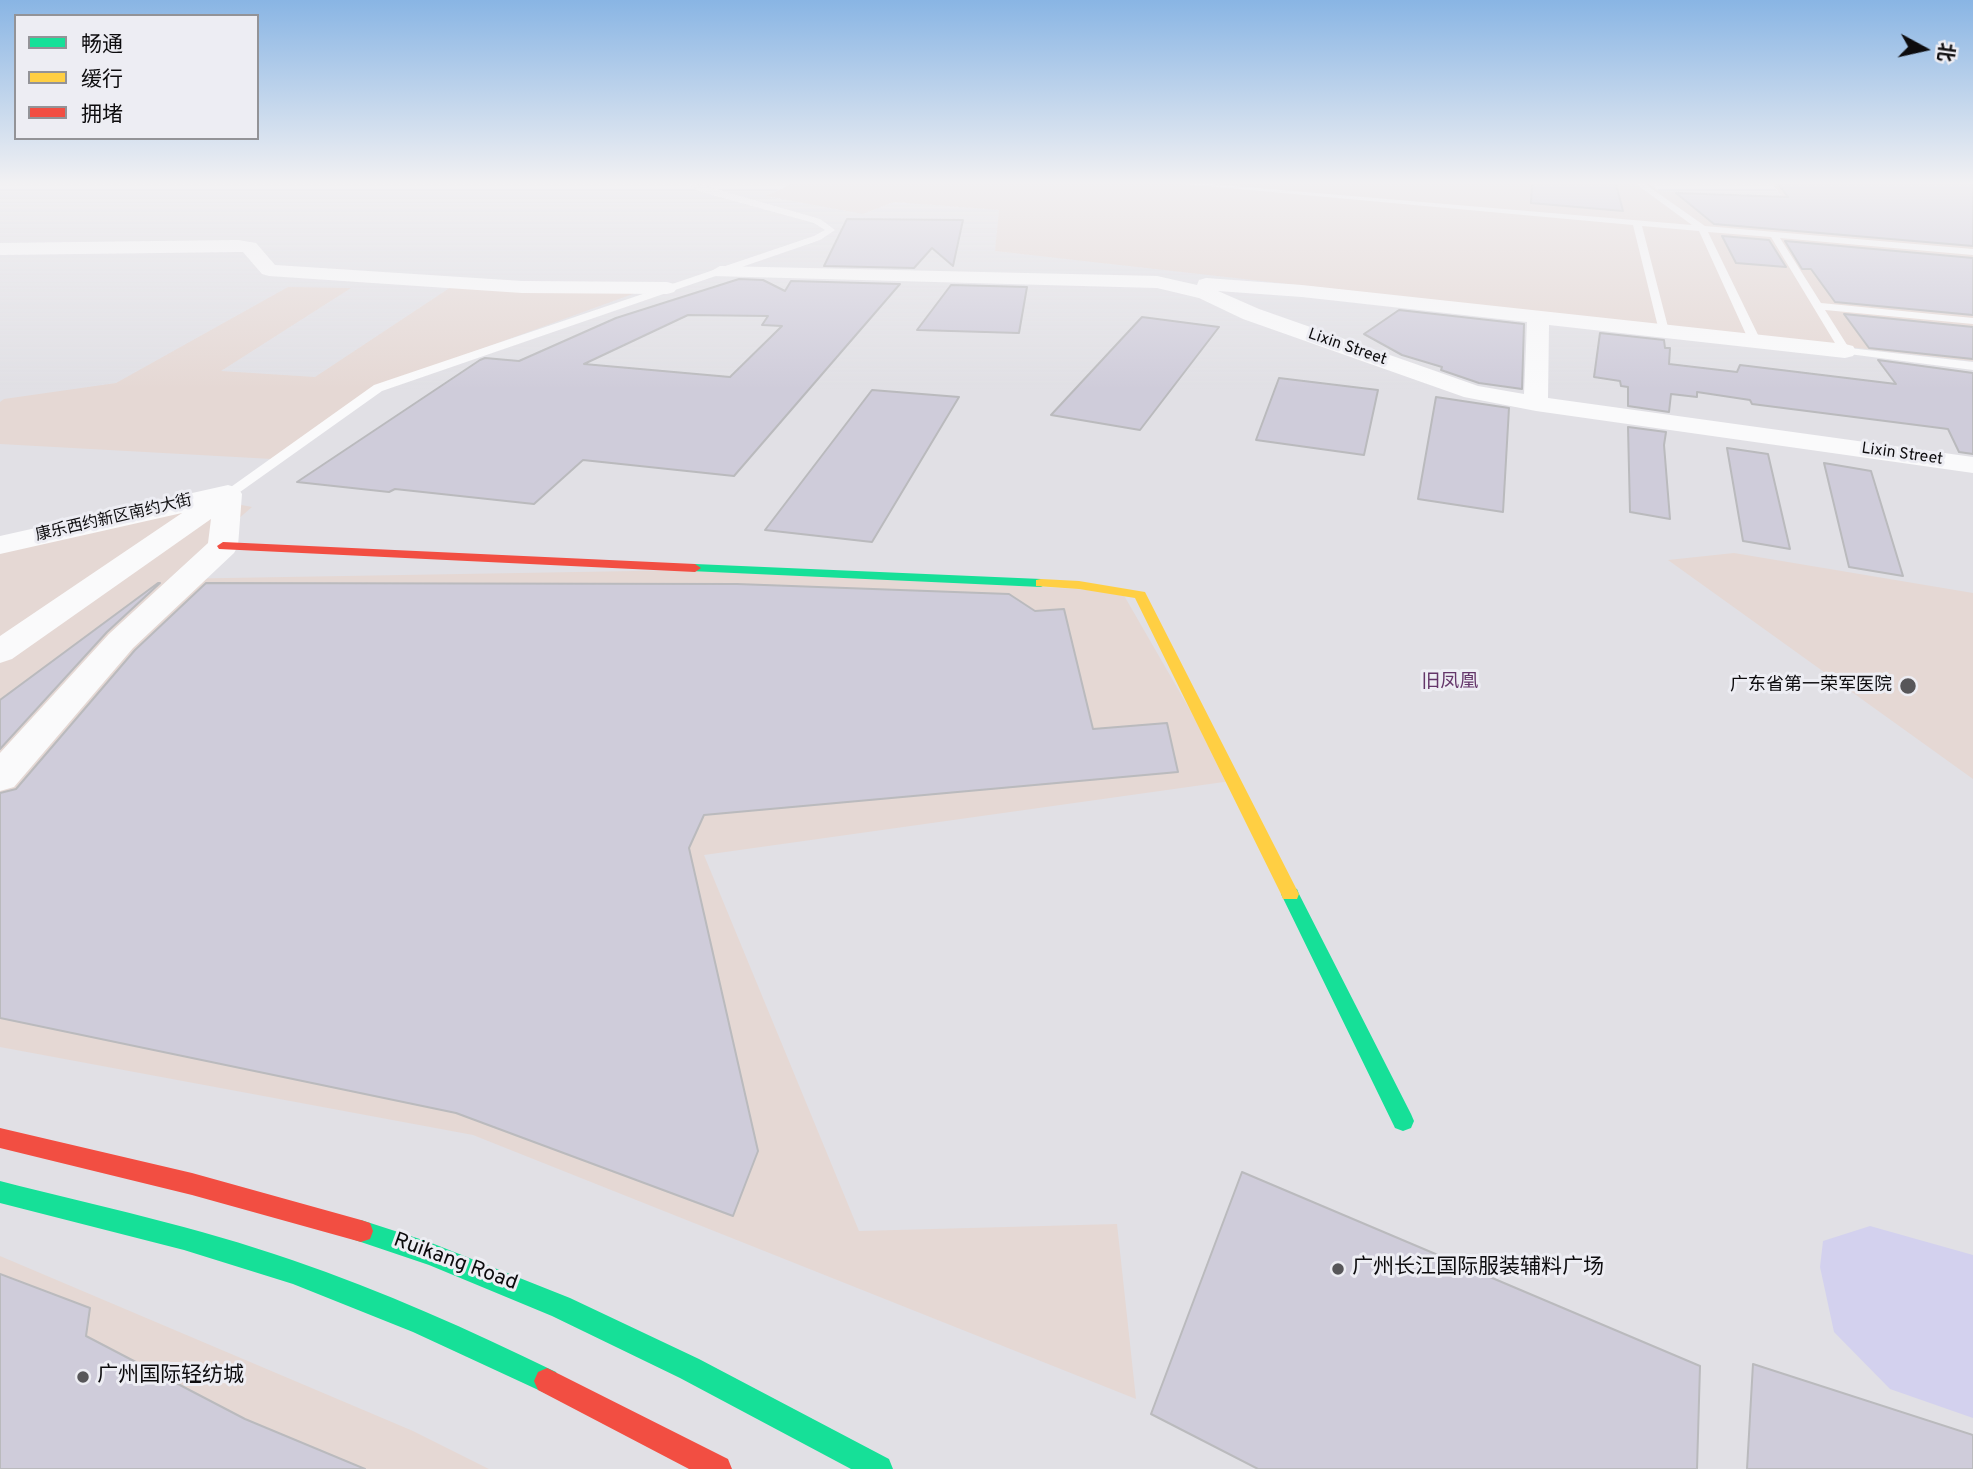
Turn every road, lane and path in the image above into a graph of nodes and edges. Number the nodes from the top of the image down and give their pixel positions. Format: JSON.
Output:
{"nodes":[{"id":1,"x":254,"y":253,"type":"edge"},
{"id":2,"x":775,"y":253,"type":"edge"},
{"id":3,"x":1644,"y":253,"type":"edge"},
{"id":4,"x":1714,"y":253,"type":"edge"},
{"id":5,"x":1785,"y":253,"type":"edge"},
{"id":6,"x":720,"y":272,"type":"junction"},
{"id":7,"x":1157,"y":282,"type":"junction"},
{"id":8,"x":667,"y":288,"type":"junction"},
{"id":9,"x":1817,"y":306,"type":"junction"},
{"id":10,"x":1538,"y":317,"type":"junction"},
{"id":11,"x":1973,"y":321,"type":"edge"},
{"id":12,"x":1664,"y":331,"type":"junction"},
{"id":13,"x":1755,"y":341,"type":"junction"},
{"id":14,"x":1845,"y":351,"type":"junction"},
{"id":15,"x":1973,"y":366,"type":"edge"},
{"id":16,"x":1536,"y":404,"type":"junction"},
{"id":17,"x":1973,"y":465,"type":"edge"},
{"id":18,"x":228,"y":494,"type":"junction"},
{"id":19,"x":68,"y":528,"type":"junction"},
{"id":20,"x":0,"y":545,"type":"edge"},
{"id":21,"x":223,"y":545,"type":"junction"},
{"id":22,"x":0,"y":571,"type":"edge"},
{"id":23,"x":0,"y":652,"type":"edge"},
{"id":24,"x":0,"y":778,"type":"edge"},
{"id":25,"x":1403,"y":1121,"type":"dead end"},
{"id":26,"x":0,"y":1138,"type":"edge"},
{"id":27,"x":0,"y":1192,"type":"edge"},
{"id":28,"x":718,"y":1469,"type":"edge"},
{"id":29,"x":879,"y":1469,"type":"edge"}],
"edges":[{"from":1,"to":8,"type":"street"},
{"from":2,"to":6,"type":"lane"},
{"from":3,"to":12,"type":"lane"},
{"from":4,"to":13,"type":"lane"},
{"from":5,"to":9,"type":"lane"},
{"from":6,"to":7,"type":"street","name":"Lixin Street"},
{"from":6,"to":8,"type":"lane"},
{"from":7,"to":10,"type":"street"},
{"from":7,"to":16,"type":"street","name":"Lixin Street"},
{"from":8,"to":18,"type":"lane"},
{"from":9,"to":11,"type":"lane"},
{"from":9,"to":14,"type":"lane"},
{"from":10,"to":12,"type":"street"},
{"from":10,"to":16,"type":"street"},
{"from":12,"to":13,"type":"street"},
{"from":13,"to":14,"type":"street"},
{"from":14,"to":15,"type":"lane"},
{"from":16,"to":17,"type":"street","name":"Lixin Street"},
{"from":18,"to":19,"type":"street","name":"康乐西约新区南约大街"},
{"from":18,"to":21,"type":"street"},
{"from":18,"to":23,"type":"street"},
{"from":19,"to":20,"type":"street","name":"康乐西约新区南约大街"},
{"from":19,"to":22,"type":"street"},
{"from":21,"to":24,"type":"street"},
{"from":21,"to":25,"type":"street"},
{"from":26,"to":29,"type":"street","name":"Ruikang Road"},
{"from":27,"to":28,"type":"street"}]}
